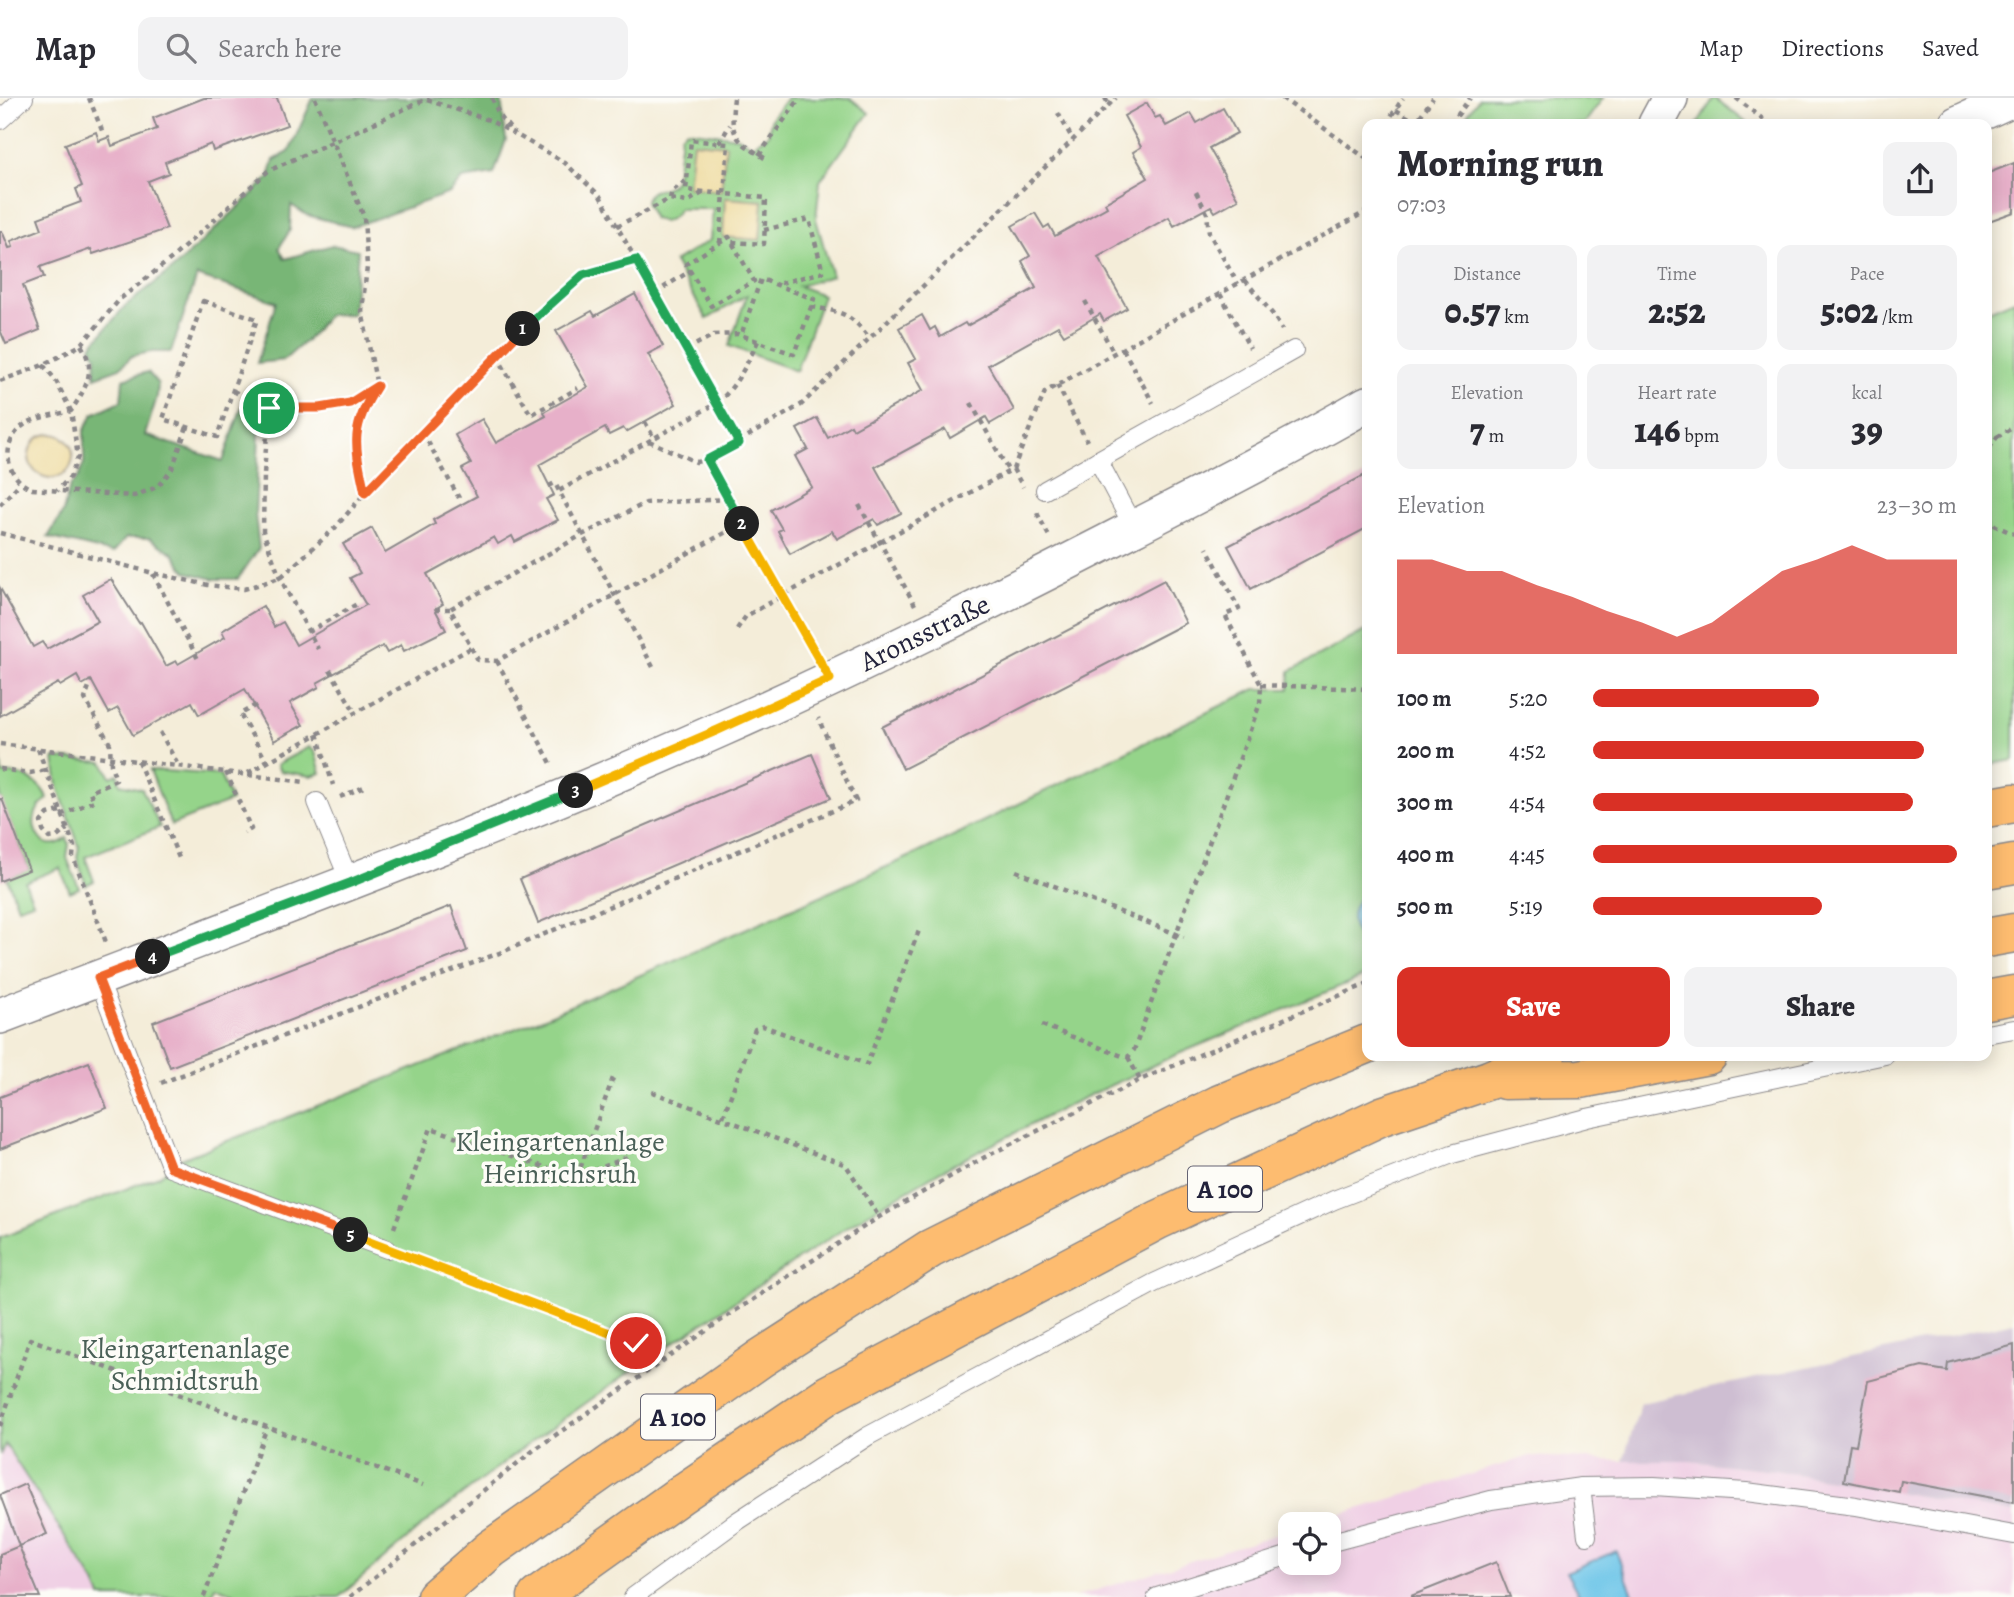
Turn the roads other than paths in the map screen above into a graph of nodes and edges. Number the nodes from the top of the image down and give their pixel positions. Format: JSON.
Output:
{"nodes":[{"id":1,"x":23,"y":98,"type":"edge"},
{"id":2,"x":1670,"y":98,"type":"edge"},
{"id":3,"x":2014,"y":99,"type":"edge"},
{"id":4,"x":1659,"y":119,"type":"edge"},
{"id":5,"x":1968,"y":119,"type":"edge"},
{"id":6,"x":0,"y":120,"type":"edge"},
{"id":7,"x":1294,"y":350,"type":"dead end"},
{"id":8,"x":1362,"y":407,"type":"edge"},
{"id":9,"x":1098,"y":460,"type":"junction"},
{"id":10,"x":1045,"y":490,"type":"dead end"},
{"id":11,"x":1134,"y":528,"type":"junction"},
{"id":12,"x":319,"y":791,"type":"road end"},
{"id":13,"x":2014,"y":803,"type":"edge"},
{"id":14,"x":1992,"y":807,"type":"edge"},
{"id":15,"x":2014,"y":864,"type":"edge"},
{"id":16,"x":1992,"y":868,"type":"edge"},
{"id":17,"x":350,"y":883,"type":"junction"},
{"id":18,"x":2014,"y":933,"type":"edge"},
{"id":19,"x":1992,"y":937,"type":"edge"},
{"id":20,"x":103,"y":963,"type":"junction"},
{"id":21,"x":2014,"y":995,"type":"edge"},
{"id":22,"x":1992,"y":999,"type":"edge"},
{"id":23,"x":0,"y":1016,"type":"edge"},
{"id":24,"x":2014,"y":1029,"type":"edge"},
{"id":25,"x":1992,"y":1033,"type":"edge"},
{"id":26,"x":1362,"y":1046,"type":"edge"},
{"id":27,"x":1532,"y":1061,"type":"edge"},
{"id":28,"x":1676,"y":1061,"type":"edge"},
{"id":29,"x":1857,"y":1061,"type":"edge"},
{"id":30,"x":1489,"y":1080,"type":"junction"},
{"id":31,"x":387,"y":1249,"type":"road end"},
{"id":32,"x":1581,"y":1487,"type":"junction"},
{"id":33,"x":2014,"y":1535,"type":"edge"},
{"id":34,"x":1587,"y":1536,"type":"dead end"},
{"id":35,"x":1341,"y":1540,"type":"edge"},
{"id":36,"x":1278,"y":1559,"type":"edge"},
{"id":37,"x":436,"y":1597,"type":"edge"},
{"id":38,"x":537,"y":1597,"type":"edge"},
{"id":39,"x":633,"y":1597,"type":"edge"},
{"id":40,"x":1157,"y":1597,"type":"edge"}],
"edges":[{"from":1,"to":6,"type":"lane"},
{"from":2,"to":4,"type":"street"},
{"from":3,"to":5,"type":"street"},
{"from":7,"to":9,"type":"lane"},
{"from":8,"to":11,"type":"street","name":"Aronsstraße"},
{"from":9,"to":10,"type":"lane"},
{"from":9,"to":11,"type":"lane"},
{"from":11,"to":17,"type":"street","name":"Aronsstraße"},
{"from":12,"to":17,"type":"lane"},
{"from":13,"to":14,"type":"highway"},
{"from":15,"to":16,"type":"highway"},
{"from":17,"to":20,"type":"street","name":"Aronsstraße"},
{"from":18,"to":19,"type":"highway"},
{"from":20,"to":23,"type":"street","name":"Aronsstraße"},
{"from":20,"to":31,"type":"lane"},
{"from":21,"to":22,"type":"highway"},
{"from":24,"to":25,"type":"lane"},
{"from":26,"to":37,"type":"highway","number":"A 100"},
{"from":27,"to":30,"type":"highway","number":"A 100"},
{"from":28,"to":30,"type":"highway"},
{"from":29,"to":39,"type":"lane"},
{"from":30,"to":38,"type":"highway","number":"A 100"},
{"from":32,"to":33,"type":"lane"},
{"from":32,"to":34,"type":"lane"},
{"from":32,"to":35,"type":"lane"},
{"from":36,"to":40,"type":"lane"}]}
